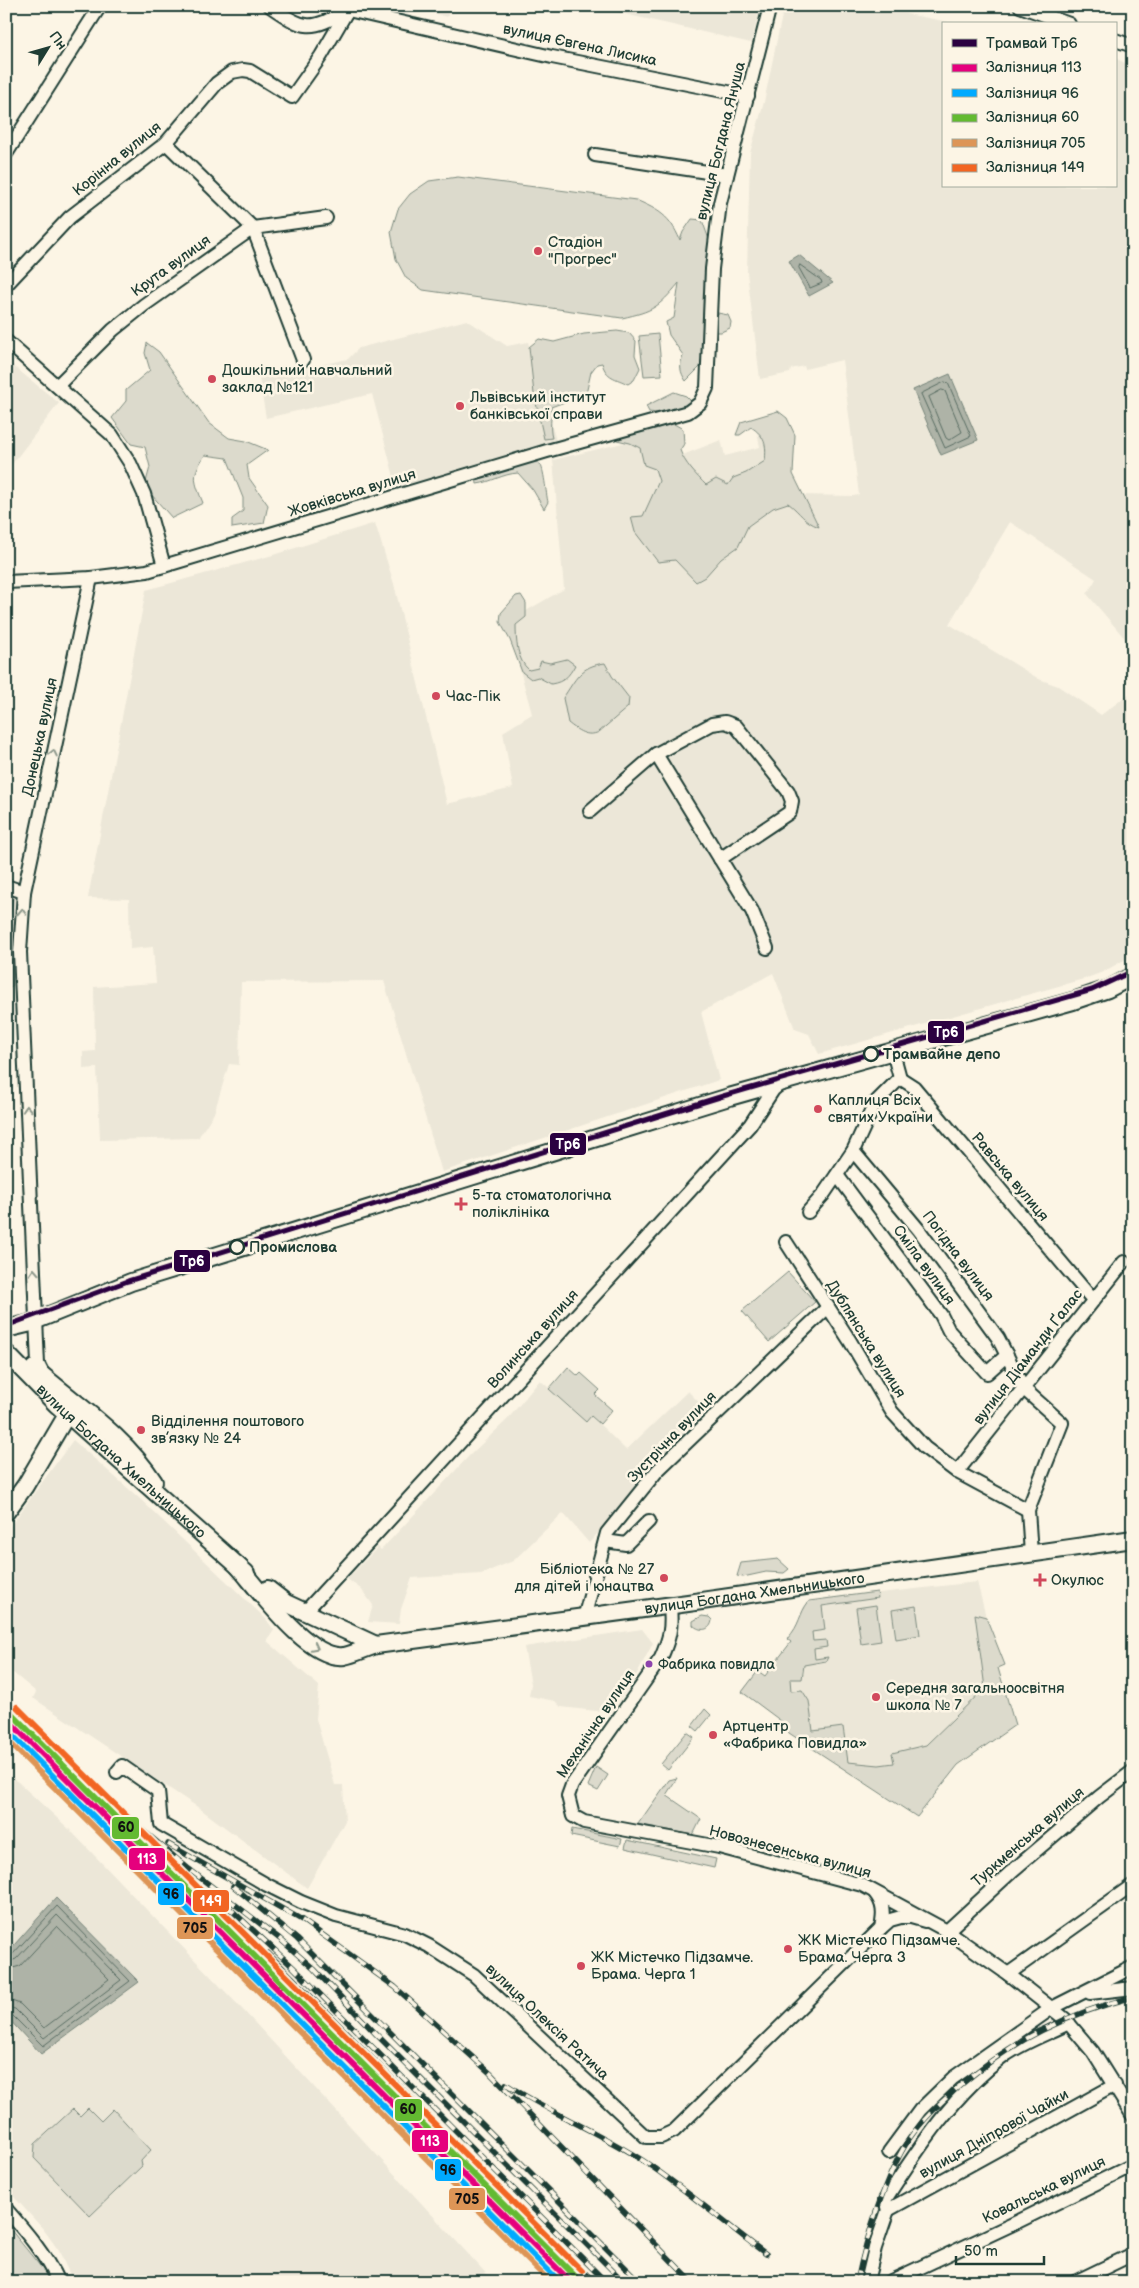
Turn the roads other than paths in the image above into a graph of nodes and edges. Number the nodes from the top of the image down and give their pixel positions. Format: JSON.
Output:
{"nodes":[{"id":1,"x":100,"y":6,"type":"edge"},
{"id":2,"x":270,"y":6,"type":"edge"},
{"id":3,"x":770,"y":6,"type":"edge"},
{"id":4,"x":1020,"y":6,"type":"edge"},
{"id":5,"x":349,"y":8,"type":"edge"},
{"id":6,"x":1064,"y":22,"type":"edge"},
{"id":7,"x":1116,"y":40,"type":"edge"},
{"id":8,"x":1133,"y":46,"type":"edge"},
{"id":9,"x":748,"y":96,"type":"junction"},
{"id":10,"x":166,"y":143,"type":"junction"},
{"id":11,"x":6,"y":154,"type":"edge"},
{"id":12,"x":595,"y":155,"type":"dead end"},
{"id":13,"x":727,"y":175,"type":"junction"},
{"id":14,"x":326,"y":218,"type":"dead end"},
{"id":15,"x":253,"y":228,"type":"junction"},
{"id":16,"x":6,"y":285,"type":"edge"},
{"id":17,"x":6,"y":341,"type":"edge"},
{"id":18,"x":303,"y":360,"type":"dead end"},
{"id":19,"x":57,"y":386,"type":"junction"},
{"id":20,"x":700,"y":403,"type":"joint"},
{"id":21,"x":164,"y":566,"type":"junction"},
{"id":22,"x":91,"y":578,"type":"junction"},
{"id":23,"x":6,"y":582,"type":"edge"},
{"id":24,"x":656,"y":754,"type":"junction"},
{"id":25,"x":590,"y":812,"type":"dead end"},
{"id":26,"x":720,"y":859,"type":"junction"},
{"id":27,"x":6,"y":886,"type":"edge"},
{"id":28,"x":24,"y":892,"type":"junction"},
{"id":29,"x":767,"y":948,"type":"dead end"},
{"id":30,"x":1133,"y":976,"type":"edge"},
{"id":31,"x":893,"y":1052,"type":"junction"},
{"id":32,"x":900,"y":1078,"type":"junction"},
{"id":33,"x":780,"y":1084,"type":"junction"},
{"id":34,"x":853,"y":1151,"type":"junction"},
{"id":35,"x":836,"y":1174,"type":"junction"},
{"id":36,"x":808,"y":1212,"type":"dead end"},
{"id":37,"x":786,"y":1242,"type":"dead end"},
{"id":38,"x":1124,"y":1262,"type":"dead end"},
{"id":39,"x":1093,"y":1300,"type":"junction"},
{"id":40,"x":828,"y":1307,"type":"junction"},
{"id":41,"x":37,"y":1320,"type":"junction"},
{"id":42,"x":6,"y":1329,"type":"edge"},
{"id":43,"x":6,"y":1344,"type":"edge"},
{"id":44,"x":6,"y":1353,"type":"edge"},
{"id":45,"x":1007,"y":1355,"type":"junction"},
{"id":46,"x":52,"y":1383,"type":"junction"},
{"id":47,"x":1024,"y":1389,"type":"junction"},
{"id":48,"x":66,"y":1413,"type":"junction"},
{"id":49,"x":957,"y":1472,"type":"junction"},
{"id":50,"x":166,"y":1500,"type":"junction"},
{"id":51,"x":1028,"y":1510,"type":"junction"},
{"id":52,"x":6,"y":1512,"type":"edge"},
{"id":53,"x":649,"y":1521,"type":"dead end"},
{"id":54,"x":1133,"y":1538,"type":"edge"},
{"id":55,"x":605,"y":1541,"type":"junction"},
{"id":56,"x":1031,"y":1554,"type":"junction"},
{"id":57,"x":238,"y":1566,"type":"junction"},
{"id":58,"x":670,"y":1606,"type":"junction"},
{"id":59,"x":304,"y":1612,"type":"junction"},
{"id":60,"x":584,"y":1618,"type":"junction"},
{"id":61,"x":341,"y":1627,"type":"junction"},
{"id":62,"x":297,"y":1635,"type":"junction"},
{"id":63,"x":376,"y":1645,"type":"junction"},
{"id":64,"x":343,"y":1656,"type":"junction"},
{"id":65,"x":1133,"y":1771,"type":"edge"},
{"id":66,"x":117,"y":1772,"type":"dead end"},
{"id":67,"x":569,"y":1807,"type":"joint"},
{"id":68,"x":1133,"y":1885,"type":"edge"},
{"id":69,"x":862,"y":1886,"type":"junction"},
{"id":70,"x":925,"y":1921,"type":"junction"},
{"id":71,"x":881,"y":1928,"type":"junction"},
{"id":72,"x":947,"y":1932,"type":"junction"},
{"id":73,"x":1133,"y":1967,"type":"edge"},
{"id":74,"x":1008,"y":1974,"type":"junction"},
{"id":75,"x":1133,"y":1988,"type":"edge"},
{"id":76,"x":1084,"y":1993,"type":"junction"},
{"id":77,"x":1052,"y":2008,"type":"junction"},
{"id":78,"x":1069,"y":2023,"type":"junction"},
{"id":79,"x":1115,"y":2085,"type":"junction"},
{"id":80,"x":1127,"y":2094,"type":"edge"},
{"id":81,"x":1133,"y":2116,"type":"edge"},
{"id":82,"x":889,"y":2152,"type":"dead end"},
{"id":83,"x":1133,"y":2165,"type":"edge"},
{"id":84,"x":6,"y":2208,"type":"edge"},
{"id":85,"x":888,"y":2210,"type":"junction"},
{"id":86,"x":1133,"y":2254,"type":"edge"},
{"id":87,"x":58,"y":2282,"type":"edge"},
{"id":88,"x":867,"y":2282,"type":"edge"},
{"id":89,"x":889,"y":2282,"type":"edge"},
{"id":90,"x":1075,"y":2282,"type":"edge"}],
"edges":[{"from":1,"to":11,"type":"street"},
{"from":2,"to":5,"type":"street"},
{"from":3,"to":9,"type":"street","name":"вулиця Богдана Януша"},
{"from":4,"to":6,"type":"street"},
{"from":5,"to":9,"type":"street","name":"вулиця Євгена Лисика"},
{"from":5,"to":10,"type":"street","name":"Корінна вулиця"},
{"from":7,"to":8,"type":"street"},
{"from":9,"to":13,"type":"street","name":"вулиця Богдана Януша"},
{"from":10,"to":15,"type":"street"},
{"from":10,"to":16,"type":"street","name":"Корінна вулиця"},
{"from":12,"to":13,"type":"street"},
{"from":13,"to":20,"type":"street","name":"вулиця Богдана Януша"},
{"from":14,"to":15,"type":"street","name":"Крута вулиця"},
{"from":15,"to":18,"type":"street"},
{"from":15,"to":19,"type":"street","name":"Крута вулиця"},
{"from":17,"to":19,"type":"street"},
{"from":19,"to":21,"type":"street"},
{"from":20,"to":21,"type":"street","name":"Жовківська вулиця"},
{"from":21,"to":22,"type":"street","name":"Жовківська вулиця"},
{"from":22,"to":23,"type":"street","name":"Жовківська вулиця"},
{"from":28,"to":22,"type":"street","name":"Донецька вулиця","one_way":true},
{"from":24,"to":25,"type":"street"},
{"from":24,"to":26,"type":"street"},
{"from":24,"to":26,"type":"street"},
{"from":26,"to":29,"type":"street"},
{"from":27,"to":28,"type":"street"},
{"from":41,"to":28,"type":"street","name":"Донецька вулиця","one_way":true},
{"from":30,"to":31,"type":"main road"},
{"from":31,"to":32,"type":"street"},
{"from":31,"to":33,"type":"main road"},
{"from":32,"to":34,"type":"street"},
{"from":32,"to":39,"type":"street","name":"Равська вулиця"},
{"from":33,"to":41,"type":"main road"},
{"from":33,"to":59,"type":"street","name":"Волинська вулиця"},
{"from":34,"to":35,"type":"street"},
{"from":34,"to":45,"type":"street","name":"Погідна вулиця"},
{"from":35,"to":36,"type":"street"},
{"from":35,"to":45,"type":"street","name":"Сміла вулиця"},
{"from":37,"to":40,"type":"street","name":"Дублянська вулиця"},
{"from":38,"to":39,"type":"street","name":"вулиця Діаманди Ґалас"},
{"from":39,"to":47,"type":"street","name":"вулиця Діаманди Ґалас"},
{"from":40,"to":49,"type":"street","name":"Дублянська вулиця"},
{"from":40,"to":55,"type":"street","name":"Зустрічна вулиця"},
{"from":41,"to":42,"type":"main road"},
{"from":41,"to":46,"type":"street","name":"Донецька вулиця"},
{"from":43,"to":46,"type":"main road"},
{"from":44,"to":48,"type":"main road","name":"вулиця Богдана Хмельницького"},
{"from":45,"to":47,"type":"street","name":"Погідна вулиця"},
{"from":46,"to":48,"type":"main road"},
{"from":46,"to":50,"type":"main road"},
{"from":47,"to":49,"type":"street","name":"вулиця Діаманди Ґалас"},
{"from":47,"to":51,"type":"street"},
{"from":48,"to":50,"type":"main road","name":"вулиця Богдана Хмельницького"},
{"from":48,"to":52,"type":"main road"},
{"from":49,"to":51,"type":"street","name":"Дублянська вулиця"},
{"from":50,"to":57,"type":"main road","name":"вулиця Богдана Хмельницького"},
{"from":51,"to":56,"type":"street"},
{"from":53,"to":55,"type":"street"},
{"from":54,"to":56,"type":"main road","name":"вулиця Богдана Хмельницького"},
{"from":55,"to":60,"type":"street","name":"Зустрічна вулиця"},
{"from":56,"to":58,"type":"main road","name":"вулиця Богдана Хмельницького"},
{"from":57,"to":59,"type":"main road","name":"вулиця Богдана Хмельницького"},
{"from":57,"to":62,"type":"main road","name":"вулиця Богдана Хмельницького"},
{"from":58,"to":60,"type":"main road","name":"вулиця Богдана Хмельницького"},
{"from":58,"to":67,"type":"street","name":"Механічна вулиця"},
{"from":59,"to":61,"type":"main road","name":"вулиця Богдана Хмельницького"},
{"from":59,"to":62,"type":"main road"},
{"from":60,"to":63,"type":"main road","name":"вулиця Богдана Хмельницького"},
{"from":61,"to":63,"type":"main road","name":"вулиця Богдана Хмельницького"},
{"from":61,"to":64,"type":"main road"},
{"from":62,"to":64,"type":"main road","name":"вулиця Богдана Хмельницького","one_way":true},
{"from":63,"to":64,"type":"main road","name":"вулиця Богдана Хмельницького"},
{"from":65,"to":72,"type":"street","name":"Туркменська вулиця"},
{"from":66,"to":71,"type":"street","name":"вулиця Олексія Ратича"},
{"from":67,"to":69,"type":"street","name":"Новознесенська вулиця"},
{"from":68,"to":74,"type":"street"},
{"from":69,"to":70,"type":"street","name":"Новознесенська вулиця"},
{"from":69,"to":71,"type":"street"},
{"from":70,"to":71,"type":"street","name":"вулиця Олексія Ратича"},
{"from":70,"to":72,"type":"street","name":"Новознесенська вулиця"},
{"from":72,"to":74,"type":"street","name":"Новознесенська вулиця"},
{"from":73,"to":76,"type":"street"},
{"from":74,"to":77,"type":"street","name":"Новознесенська вулиця"},
{"from":75,"to":76,"type":"street"},
{"from":76,"to":77,"type":"street"},
{"from":77,"to":78,"type":"street","name":"Новознесенська вулиця"},
{"from":77,"to":82,"type":"street"},
{"from":78,"to":79,"type":"street","name":"Новознесенська вулиця"},
{"from":78,"to":85,"type":"street"},
{"from":79,"to":80,"type":"street","name":"Новознесенська вулиця"},
{"from":79,"to":85,"type":"street","name":"вулиця Дніпрової Чайки"},
{"from":80,"to":81,"type":"street","name":"Новознесенська вулиця"},
{"from":83,"to":89,"type":"street","name":"Ковальська вулиця"},
{"from":84,"to":87,"type":"street"},
{"from":85,"to":88,"type":"street"},
{"from":86,"to":90,"type":"street"}]}
